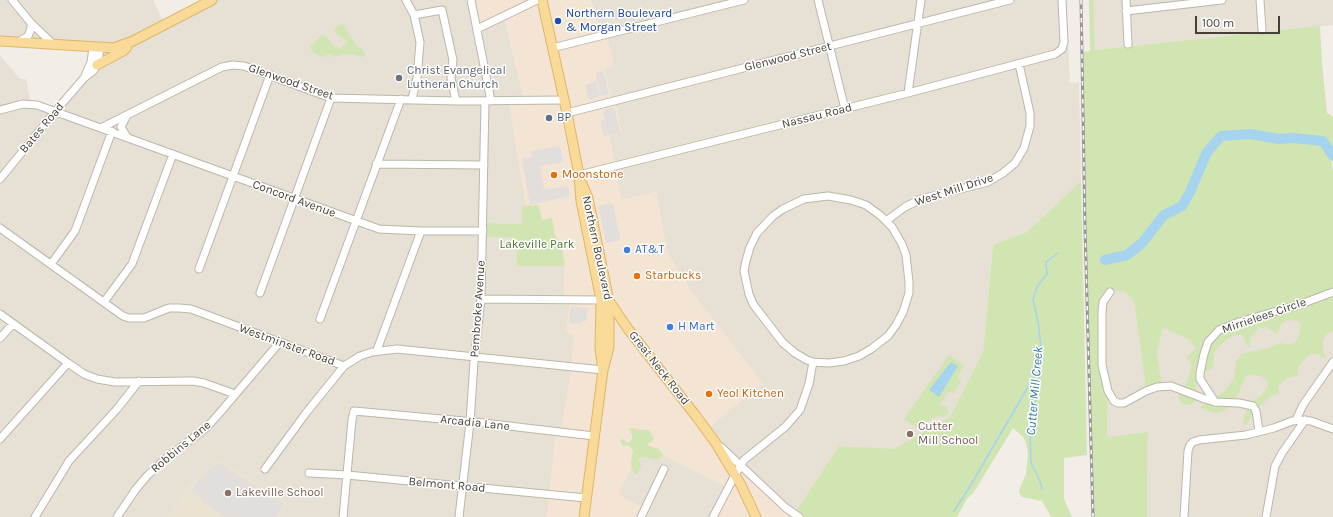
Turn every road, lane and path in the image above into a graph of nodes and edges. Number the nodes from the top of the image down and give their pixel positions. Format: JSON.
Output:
{"nodes":[{"id":1,"x":212,"y":0,"type":"edge"},
{"id":2,"x":406,"y":0,"type":"edge"},
{"id":3,"x":471,"y":0,"type":"edge"},
{"id":4,"x":537,"y":0,"type":"edge"},
{"id":5,"x":542,"y":0,"type":"edge"},
{"id":6,"x":744,"y":0,"type":"edge"},
{"id":7,"x":818,"y":0,"type":"edge"},
{"id":8,"x":921,"y":0,"type":"edge"},
{"id":9,"x":1010,"y":0,"type":"edge"},
{"id":10,"x":1062,"y":0,"type":"edge"},
{"id":11,"x":1126,"y":0,"type":"edge"},
{"id":12,"x":1222,"y":0,"type":"edge"},
{"id":13,"x":1260,"y":0,"type":"edge"},
{"id":14,"x":1194,"y":1,"type":"edge"},
{"id":15,"x":14,"y":2,"type":"edge"},
{"id":16,"x":1126,"y":11,"type":"junction"},
{"id":17,"x":414,"y":15,"type":"junction"},
{"id":18,"x":31,"y":23,"type":"junction"},
{"id":19,"x":917,"y":24,"type":"junction"},
{"id":20,"x":477,"y":29,"type":"junction"},
{"id":21,"x":1262,"y":30,"type":"dead end"},
{"id":22,"x":0,"y":41,"type":"edge"},
{"id":23,"x":132,"y":41,"type":"junction"},
{"id":24,"x":18,"y":42,"type":"junction"},
{"id":25,"x":1128,"y":44,"type":"dead end"},
{"id":26,"x":54,"y":45,"type":"junction"},
{"id":27,"x":830,"y":46,"type":"junction"},
{"id":28,"x":96,"y":48,"type":"junction"},
{"id":29,"x":552,"y":48,"type":"junction"},
{"id":30,"x":1020,"y":64,"type":"junction"},
{"id":31,"x":97,"y":65,"type":"junction"},
{"id":32,"x":270,"y":75,"type":"junction"},
{"id":33,"x":84,"y":78,"type":"junction"},
{"id":34,"x":908,"y":93,"type":"junction"},
{"id":35,"x":331,"y":98,"type":"junction"},
{"id":36,"x":401,"y":99,"type":"junction"},
{"id":37,"x":412,"y":99,"type":"junction"},
{"id":38,"x":564,"y":100,"type":"junction"},
{"id":39,"x":456,"y":101,"type":"junction"},
{"id":40,"x":488,"y":101,"type":"junction"},
{"id":41,"x":845,"y":109,"type":"junction"},
{"id":42,"x":0,"y":110,"type":"edge"},
{"id":43,"x":55,"y":111,"type":"junction"},
{"id":44,"x":566,"y":112,"type":"junction"},
{"id":45,"x":127,"y":115,"type":"junction"},
{"id":46,"x":101,"y":128,"type":"junction"},
{"id":47,"x":112,"y":131,"type":"junction"},
{"id":48,"x":127,"y":137,"type":"junction"},
{"id":49,"x":173,"y":154,"type":"junction"},
{"id":50,"x":376,"y":164,"type":"junction"},
{"id":51,"x":484,"y":165,"type":"junction"},
{"id":52,"x":579,"y":175,"type":"junction"},
{"id":53,"x":233,"y":177,"type":"junction"},
{"id":54,"x":0,"y":179,"type":"edge"},
{"id":55,"x":294,"y":199,"type":"junction"},
{"id":56,"x":355,"y":221,"type":"junction"},
{"id":57,"x":886,"y":221,"type":"junction"},
{"id":58,"x":0,"y":228,"type":"edge"},
{"id":59,"x":421,"y":231,"type":"junction"},
{"id":60,"x":482,"y":231,"type":"junction"},
{"id":61,"x":51,"y":264,"type":"junction"},
{"id":62,"x":199,"y":269,"type":"dead end"},
{"id":63,"x":1110,"y":292,"type":"dead end"},
{"id":64,"x":1333,"y":292,"type":"edge"},
{"id":65,"x":260,"y":293,"type":"dead end"},
{"id":66,"x":481,"y":299,"type":"junction"},
{"id":67,"x":605,"y":300,"type":"junction"},
{"id":68,"x":104,"y":302,"type":"junction"},
{"id":69,"x":0,"y":314,"type":"edge"},
{"id":70,"x":320,"y":319,"type":"dead end"},
{"id":71,"x":13,"y":324,"type":"junction"},
{"id":72,"x":628,"y":329,"type":"junction"},
{"id":73,"x":0,"y":338,"type":"edge"},
{"id":74,"x":280,"y":342,"type":"junction"},
{"id":75,"x":609,"y":347,"type":"junction"},
{"id":76,"x":377,"y":350,"type":"junction"},
{"id":77,"x":475,"y":357,"type":"junction"},
{"id":78,"x":814,"y":362,"type":"junction"},
{"id":79,"x":1333,"y":362,"type":"edge"},
{"id":80,"x":68,"y":363,"type":"junction"},
{"id":81,"x":344,"y":366,"type":"junction"},
{"id":82,"x":603,"y":370,"type":"junction"},
{"id":83,"x":139,"y":381,"type":"junction"},
{"id":84,"x":235,"y":394,"type":"junction"},
{"id":85,"x":1215,"y":402,"type":"junction"},
{"id":86,"x":1296,"y":420,"type":"junction"},
{"id":87,"x":1305,"y":420,"type":"junction"},
{"id":88,"x":470,"y":422,"type":"junction"},
{"id":89,"x":1333,"y":428,"type":"edge"},
{"id":90,"x":1259,"y":431,"type":"junction"},
{"id":91,"x":594,"y":436,"type":"junction"},
{"id":92,"x":0,"y":439,"type":"edge"},
{"id":93,"x":715,"y":442,"type":"junction"},
{"id":94,"x":740,"y":466,"type":"junction"},
{"id":95,"x":664,"y":469,"type":"dead end"},
{"id":96,"x":265,"y":470,"type":"dead end"},
{"id":97,"x":309,"y":473,"type":"dead end"},
{"id":98,"x":347,"y":475,"type":"junction"},
{"id":99,"x":735,"y":475,"type":"junction"},
{"id":100,"x":462,"y":486,"type":"junction"},
{"id":101,"x":586,"y":498,"type":"junction"},
{"id":102,"x":36,"y":517,"type":"edge"},
{"id":103,"x":117,"y":517,"type":"edge"},
{"id":104,"x":343,"y":517,"type":"edge"},
{"id":105,"x":459,"y":517,"type":"edge"},
{"id":106,"x":584,"y":517,"type":"edge"},
{"id":107,"x":641,"y":517,"type":"edge"},
{"id":108,"x":713,"y":517,"type":"edge"},
{"id":109,"x":756,"y":517,"type":"edge"},
{"id":110,"x":799,"y":517,"type":"edge"},
{"id":111,"x":1184,"y":517,"type":"edge"},
{"id":112,"x":1266,"y":517,"type":"edge"}],
"edges":[{"from":1,"to":23,"type":"main road"},
{"from":2,"to":17,"type":"street"},
{"from":3,"to":20,"type":"street","name":"Pembroke Avenue"},
{"from":4,"to":20,"type":"street"},
{"from":5,"to":29,"type":"main road","name":"Northern Boulevard"},
{"from":6,"to":29,"type":"street"},
{"from":7,"to":27,"type":"street"},
{"from":8,"to":19,"type":"street"},
{"from":9,"to":19,"type":"street","name":"Glenwood Street"},
{"from":10,"to":30,"type":"street","name":"Nassau Road"},
{"from":11,"to":16,"type":"street"},
{"from":12,"to":14,"type":"street"},
{"from":13,"to":21,"type":"street"},
{"from":14,"to":16,"type":"street"},
{"from":15,"to":18,"type":"street"},
{"from":16,"to":25,"type":"street"},
{"from":17,"to":37,"type":"street"},
{"from":17,"to":39,"type":"street"},
{"from":18,"to":24,"type":"street"},
{"from":18,"to":26,"type":"street"},
{"from":19,"to":27,"type":"street","name":"Glenwood Street"},
{"from":19,"to":34,"type":"street"},
{"from":20,"to":40,"type":"street","name":"Pembroke Avenue"},
{"from":22,"to":24,"type":"main road"},
{"from":23,"to":28,"type":"main road"},
{"from":23,"to":31,"type":"main road"},
{"from":24,"to":26,"type":"main road"},
{"from":26,"to":28,"type":"main road"},
{"from":27,"to":41,"type":"street"},
{"from":27,"to":44,"type":"street","name":"Glenwood Street"},
{"from":28,"to":31,"type":"street"},
{"from":28,"to":33,"type":"street","name":"Bates Road"},
{"from":29,"to":38,"type":"main road","name":"Northern Boulevard"},
{"from":30,"to":34,"type":"street","name":"Nassau Road"},
{"from":30,"to":57,"type":"street","name":"West Mill Drive"},
{"from":31,"to":33,"type":"street","name":"Bates Road"},
{"from":32,"to":35,"type":"street","name":"Glenwood Street"},
{"from":32,"to":45,"type":"street","name":"Glenwood Street"},
{"from":32,"to":53,"type":"street"},
{"from":33,"to":43,"type":"street","name":"Bates Road"},
{"from":34,"to":41,"type":"street","name":"Nassau Road"},
{"from":35,"to":36,"type":"street","name":"Glenwood Street"},
{"from":35,"to":55,"type":"street"},
{"from":36,"to":37,"type":"street","name":"Glenwood Street"},
{"from":36,"to":50,"type":"street"},
{"from":37,"to":39,"type":"street","name":"Glenwood Street"},
{"from":38,"to":40,"type":"street","name":"Glenwood Street"},
{"from":38,"to":44,"type":"main road","name":"Northern Boulevard"},
{"from":39,"to":40,"type":"street","name":"Glenwood Street"},
{"from":40,"to":51,"type":"street","name":"Pembroke Avenue"},
{"from":41,"to":52,"type":"street","name":"Nassau Road"},
{"from":42,"to":43,"type":"street","name":"Concord Avenue"},
{"from":43,"to":46,"type":"street","name":"Concord Avenue"},
{"from":43,"to":54,"type":"street","name":"Bates Road"},
{"from":44,"to":52,"type":"main road","name":"Northern Boulevard"},
{"from":45,"to":46,"type":"street","name":"Glenwood Street"},
{"from":45,"to":48,"type":"street"},
{"from":46,"to":47,"type":"street","name":"Concord Avenue"},
{"from":47,"to":48,"type":"street","name":"Concord Avenue"},
{"from":47,"to":61,"type":"street"},
{"from":48,"to":49,"type":"street","name":"Concord Avenue"},
{"from":49,"to":53,"type":"street","name":"Concord Avenue"},
{"from":49,"to":68,"type":"street"},
{"from":50,"to":51,"type":"street"},
{"from":50,"to":56,"type":"street"},
{"from":51,"to":60,"type":"street","name":"Pembroke Avenue"},
{"from":52,"to":67,"type":"main road","name":"Northern Boulevard"},
{"from":53,"to":55,"type":"street","name":"Concord Avenue"},
{"from":53,"to":62,"type":"street"},
{"from":55,"to":56,"type":"street","name":"Concord Avenue"},
{"from":55,"to":65,"type":"street"},
{"from":56,"to":59,"type":"street","name":"Concord Avenue"},
{"from":56,"to":70,"type":"street"},
{"from":57,"to":78,"type":"street"},
{"from":57,"to":78,"type":"street"},
{"from":58,"to":61,"type":"street","name":"Westminster Road"},
{"from":59,"to":60,"type":"street","name":"Concord Avenue"},
{"from":59,"to":76,"type":"street"},
{"from":60,"to":66,"type":"street","name":"Pembroke Avenue"},
{"from":61,"to":68,"type":"street","name":"Westminster Road"},
{"from":63,"to":85,"type":"street"},
{"from":64,"to":85,"type":"street","name":"Mirrielees Circle"},
{"from":66,"to":67,"type":"street"},
{"from":66,"to":77,"type":"street","name":"Pembroke Avenue"},
{"from":67,"to":72,"type":"main road","name":"Great Neck Road"},
{"from":67,"to":75,"type":"main road","name":"Northern Boulevard"},
{"from":67,"to":82,"type":"main road","name":"Northern Boulevard"},
{"from":68,"to":74,"type":"street","name":"Westminster Road"},
{"from":69,"to":71,"type":"street"},
{"from":71,"to":73,"type":"street"},
{"from":71,"to":80,"type":"street"},
{"from":72,"to":75,"type":"main road"},
{"from":72,"to":93,"type":"main road","name":"Great Neck Road"},
{"from":74,"to":81,"type":"street","name":"Westminster Road"},
{"from":74,"to":84,"type":"street","name":"Robbins Lane"},
{"from":75,"to":82,"type":"main road","name":"Northern Boulevard"},
{"from":76,"to":77,"type":"street","name":"Westminster Road"},
{"from":76,"to":81,"type":"street","name":"Westminster Road"},
{"from":77,"to":82,"type":"street","name":"Westminster Road"},
{"from":77,"to":88,"type":"street","name":"Pembroke Avenue"},
{"from":78,"to":94,"type":"street"},
{"from":79,"to":86,"type":"street"},
{"from":80,"to":83,"type":"street"},
{"from":80,"to":92,"type":"street"},
{"from":81,"to":96,"type":"street"},
{"from":82,"to":91,"type":"main road","name":"Northern Boulevard"},
{"from":83,"to":84,"type":"street"},
{"from":83,"to":102,"type":"street"},
{"from":84,"to":103,"type":"street","name":"Robbins Lane"},
{"from":85,"to":90,"type":"street"},
{"from":86,"to":87,"type":"street"},
{"from":86,"to":90,"type":"street"},
{"from":87,"to":89,"type":"street"},
{"from":87,"to":112,"type":"street"},
{"from":88,"to":91,"type":"street","name":"Arcadia Lane"},
{"from":88,"to":98,"type":"street","name":"Arcadia Lane"},
{"from":88,"to":100,"type":"street","name":"Pembroke Avenue"},
{"from":90,"to":111,"type":"street"},
{"from":91,"to":101,"type":"main road","name":"Northern Boulevard"},
{"from":93,"to":94,"type":"street","name":"Great Neck Road"},
{"from":93,"to":99,"type":"main road","name":"Great Neck Road"},
{"from":94,"to":99,"type":"street"},
{"from":94,"to":110,"type":"street","name":"Great Neck Road"},
{"from":95,"to":107,"type":"street"},
{"from":97,"to":98,"type":"street","name":"Belmont Road"},
{"from":98,"to":100,"type":"street","name":"Belmont Road"},
{"from":98,"to":104,"type":"street"},
{"from":99,"to":108,"type":"street"},
{"from":99,"to":109,"type":"main road","name":"Great Neck Road"},
{"from":100,"to":101,"type":"street","name":"Belmont Road"},
{"from":100,"to":105,"type":"street","name":"Pembroke Avenue"},
{"from":101,"to":106,"type":"main road","name":"Northern Boulevard"}]}
